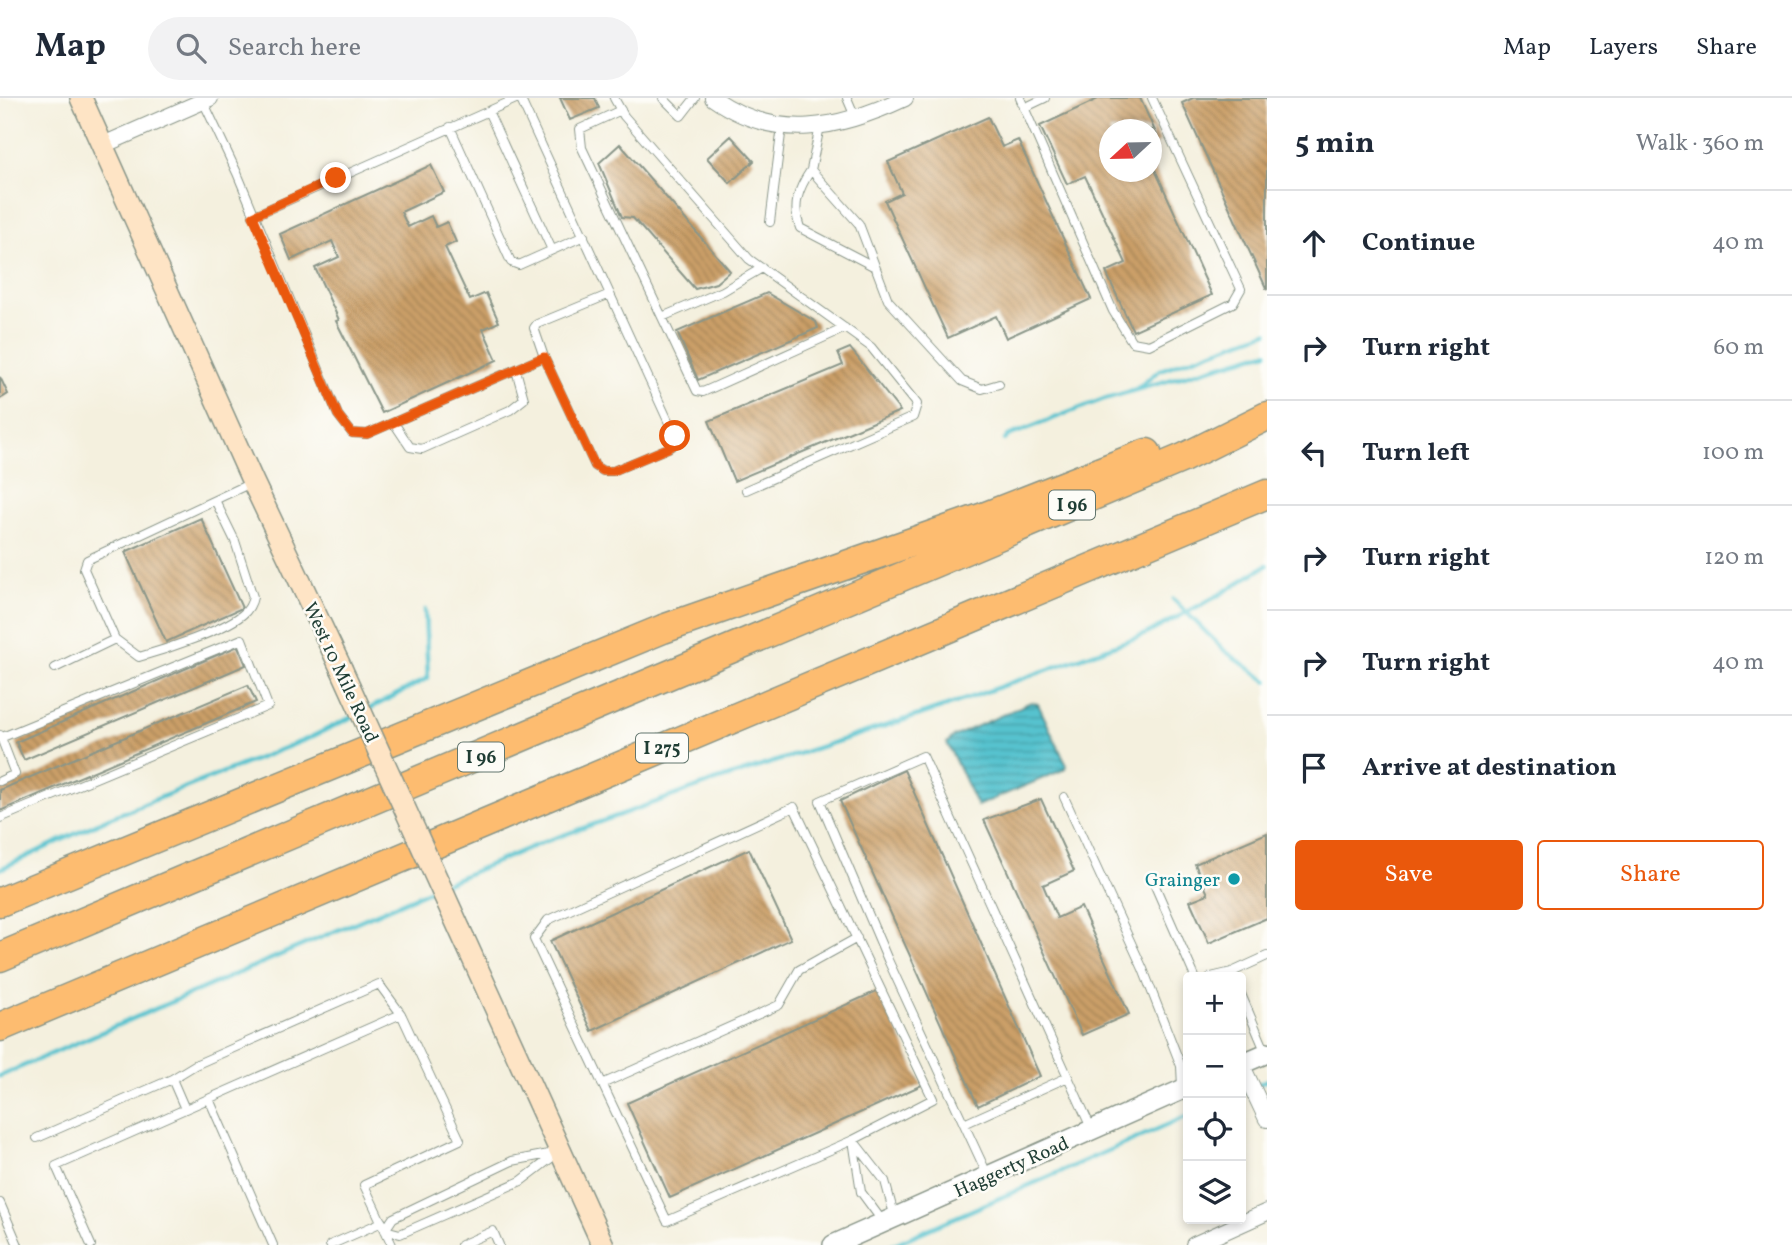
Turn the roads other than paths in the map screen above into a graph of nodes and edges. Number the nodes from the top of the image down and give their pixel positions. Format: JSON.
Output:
{"nodes":[{"id":1,"x":81,"y":98,"type":"edge"},
{"id":2,"x":519,"y":98,"type":"edge"},
{"id":3,"x":614,"y":98,"type":"edge"},
{"id":4,"x":663,"y":98,"type":"edge"},
{"id":5,"x":695,"y":98,"type":"edge"},
{"id":6,"x":713,"y":98,"type":"edge"},
{"id":7,"x":847,"y":98,"type":"edge"},
{"id":8,"x":905,"y":98,"type":"edge"},
{"id":9,"x":1020,"y":98,"type":"edge"},
{"id":10,"x":1045,"y":98,"type":"edge"},
{"id":11,"x":1152,"y":98,"type":"edge"},
{"id":12,"x":198,"y":101,"type":"edge"},
{"id":13,"x":1024,"y":108,"type":"junction"},
{"id":14,"x":621,"y":110,"type":"junction"},
{"id":15,"x":488,"y":111,"type":"junction"},
{"id":16,"x":856,"y":119,"type":"junction"},
{"id":17,"x":782,"y":126,"type":"junction"},
{"id":18,"x":820,"y":126,"type":"junction"},
{"id":19,"x":450,"y":127,"type":"junction"},
{"id":20,"x":103,"y":145,"type":"junction"},
{"id":21,"x":811,"y":170,"type":"junction"},
{"id":22,"x":253,"y":216,"type":"junction"},
{"id":23,"x":770,"y":222,"type":"dead end"},
{"id":24,"x":584,"y":236,"type":"junction"},
{"id":25,"x":552,"y":250,"type":"junction"},
{"id":26,"x":875,"y":267,"type":"junction"},
{"id":27,"x":762,"y":268,"type":"junction"},
{"id":28,"x":610,"y":294,"type":"junction"},
{"id":29,"x":662,"y":317,"type":"junction"},
{"id":30,"x":845,"y":328,"type":"junction"},
{"id":31,"x":544,"y":357,"type":"junction"},
{"id":32,"x":516,"y":370,"type":"junction"},
{"id":33,"x":999,"y":384,"type":"dead end"},
{"id":34,"x":1267,"y":407,"type":"edge"},
{"id":35,"x":1267,"y":416,"type":"edge"},
{"id":36,"x":394,"y":423,"type":"junction"},
{"id":37,"x":253,"y":482,"type":"junction"},
{"id":38,"x":746,"y":491,"type":"dead end"},
{"id":39,"x":1267,"y":494,"type":"edge"},
{"id":40,"x":215,"y":500,"type":"junction"},
{"id":41,"x":115,"y":639,"type":"junction"},
{"id":42,"x":55,"y":668,"type":"dead end"},
{"id":43,"x":0,"y":737,"type":"edge"},
{"id":44,"x":0,"y":781,"type":"edge"},
{"id":45,"x":1064,"y":797,"type":"dead end"},
{"id":46,"x":0,"y":818,"type":"edge"},
{"id":47,"x":1152,"y":879,"type":"dead end"},
{"id":48,"x":0,"y":902,"type":"edge"},
{"id":49,"x":857,"y":938,"type":"junction"},
{"id":50,"x":1267,"y":956,"type":"edge"},
{"id":51,"x":0,"y":957,"type":"edge"},
{"id":52,"x":1193,"y":972,"type":"edge"},
{"id":53,"x":1238,"y":972,"type":"edge"},
{"id":54,"x":1246,"y":1006,"type":"edge"},
{"id":55,"x":401,"y":1014,"type":"junction"},
{"id":56,"x":0,"y":1027,"type":"edge"},
{"id":57,"x":1267,"y":1054,"type":"edge"},
{"id":58,"x":1246,"y":1062,"type":"edge"},
{"id":59,"x":1246,"y":1075,"type":"edge"},
{"id":60,"x":1068,"y":1077,"type":"junction"},
{"id":61,"x":1183,"y":1078,"type":"edge"},
{"id":62,"x":172,"y":1079,"type":"junction"},
{"id":63,"x":602,"y":1084,"type":"junction"},
{"id":64,"x":1183,"y":1090,"type":"edge"},
{"id":65,"x":209,"y":1099,"type":"junction"},
{"id":66,"x":185,"y":1110,"type":"junction"},
{"id":67,"x":1267,"y":1119,"type":"edge"},
{"id":68,"x":964,"y":1124,"type":"junction"},
{"id":69,"x":1092,"y":1130,"type":"junction"},
{"id":70,"x":37,"y":1138,"type":"dead end"},
{"id":71,"x":853,"y":1140,"type":"junction"},
{"id":72,"x":559,"y":1152,"type":"junction"},
{"id":73,"x":988,"y":1176,"type":"junction"},
{"id":74,"x":0,"y":1203,"type":"edge"},
{"id":75,"x":1267,"y":1212,"type":"edge"},
{"id":76,"x":889,"y":1220,"type":"junction"},
{"id":77,"x":383,"y":1226,"type":"junction"},
{"id":78,"x":18,"y":1245,"type":"edge"},
{"id":79,"x":91,"y":1245,"type":"edge"},
{"id":80,"x":273,"y":1245,"type":"edge"},
{"id":81,"x":330,"y":1245,"type":"edge"},
{"id":82,"x":392,"y":1245,"type":"edge"},
{"id":83,"x":461,"y":1245,"type":"edge"},
{"id":84,"x":499,"y":1245,"type":"edge"},
{"id":85,"x":603,"y":1245,"type":"edge"},
{"id":86,"x":833,"y":1245,"type":"edge"},
{"id":87,"x":1194,"y":1245,"type":"edge"}],
"edges":[{"from":1,"to":20,"type":"main road","name":"West 10 Mile Road"},
{"from":2,"to":15,"type":"lane"},
{"from":2,"to":24,"type":"lane"},
{"from":3,"to":14,"type":"lane"},
{"from":4,"to":5,"type":"lane"},
{"from":6,"to":17,"type":"street"},
{"from":7,"to":16,"type":"lane"},
{"from":8,"to":16,"type":"street"},
{"from":9,"to":13,"type":"lane"},
{"from":10,"to":13,"type":"lane"},
{"from":11,"to":13,"type":"lane"},
{"from":12,"to":20,"type":"street"},
{"from":12,"to":22,"type":"lane"},
{"from":14,"to":27,"type":"lane"},
{"from":14,"to":29,"type":"lane"},
{"from":15,"to":19,"type":"lane"},
{"from":15,"to":25,"type":"lane"},
{"from":16,"to":18,"type":"street"},
{"from":17,"to":18,"type":"street"},
{"from":17,"to":23,"type":"lane"},
{"from":18,"to":21,"type":"lane"},
{"from":19,"to":22,"type":"lane"},
{"from":19,"to":25,"type":"lane"},
{"from":20,"to":37,"type":"main road","name":"West 10 Mile Road"},
{"from":21,"to":26,"type":"lane"},
{"from":21,"to":26,"type":"lane"},
{"from":22,"to":36,"type":"lane"},
{"from":24,"to":25,"type":"lane"},
{"from":24,"to":28,"type":"lane"},
{"from":26,"to":33,"type":"lane"},
{"from":27,"to":29,"type":"lane"},
{"from":27,"to":30,"type":"lane"},
{"from":28,"to":31,"type":"lane"},
{"from":28,"to":31,"type":"lane"},
{"from":29,"to":30,"type":"lane"},
{"from":30,"to":38,"type":"lane"},
{"from":31,"to":32,"type":"lane"},
{"from":32,"to":36,"type":"lane"},
{"from":32,"to":36,"type":"lane"},
{"from":34,"to":48,"type":"highway"},
{"from":35,"to":51,"type":"highway","number":"I 96"},
{"from":37,"to":40,"type":"lane"},
{"from":37,"to":72,"type":"main road","name":"West 10 Mile Road","bridge":true},
{"from":39,"to":56,"type":"highway","number":"I 275"},
{"from":40,"to":41,"type":"lane"},
{"from":40,"to":41,"type":"lane"},
{"from":41,"to":42,"type":"lane"},
{"from":43,"to":44,"type":"lane"},
{"from":43,"to":46,"type":"lane"},
{"from":45,"to":61,"type":"lane"},
{"from":47,"to":52,"type":"lane"},
{"from":49,"to":63,"type":"lane"},
{"from":49,"to":63,"type":"lane"},
{"from":49,"to":71,"type":"lane"},
{"from":50,"to":53,"type":"lane"},
{"from":54,"to":57,"type":"lane"},
{"from":55,"to":62,"type":"lane"},
{"from":55,"to":65,"type":"lane"},
{"from":55,"to":77,"type":"lane"},
{"from":57,"to":58,"type":"street"},
{"from":59,"to":67,"type":"street"},
{"from":60,"to":68,"type":"lane"},
{"from":60,"to":68,"type":"lane"},
{"from":60,"to":69,"type":"lane"},
{"from":62,"to":66,"type":"lane"},
{"from":62,"to":70,"type":"lane"},
{"from":63,"to":71,"type":"lane"},
{"from":64,"to":69,"type":"street","name":"Haggerty Road"},
{"from":65,"to":66,"type":"lane"},
{"from":65,"to":80,"type":"lane"},
{"from":66,"to":79,"type":"lane"},
{"from":68,"to":73,"type":"lane"},
{"from":69,"to":73,"type":"street","name":"Haggerty Road"},
{"from":71,"to":76,"type":"lane"},
{"from":71,"to":76,"type":"lane"},
{"from":72,"to":77,"type":"lane"},
{"from":72,"to":77,"type":"lane"},
{"from":72,"to":85,"type":"main road","name":"West 10 Mile Road"},
{"from":73,"to":76,"type":"street","name":"Haggerty Road"},
{"from":74,"to":78,"type":"lane"},
{"from":75,"to":87,"type":"street"},
{"from":76,"to":86,"type":"street","name":"Haggerty Road"},
{"from":77,"to":81,"type":"lane"},
{"from":77,"to":82,"type":"lane"},
{"from":83,"to":84,"type":"lane"}]}
